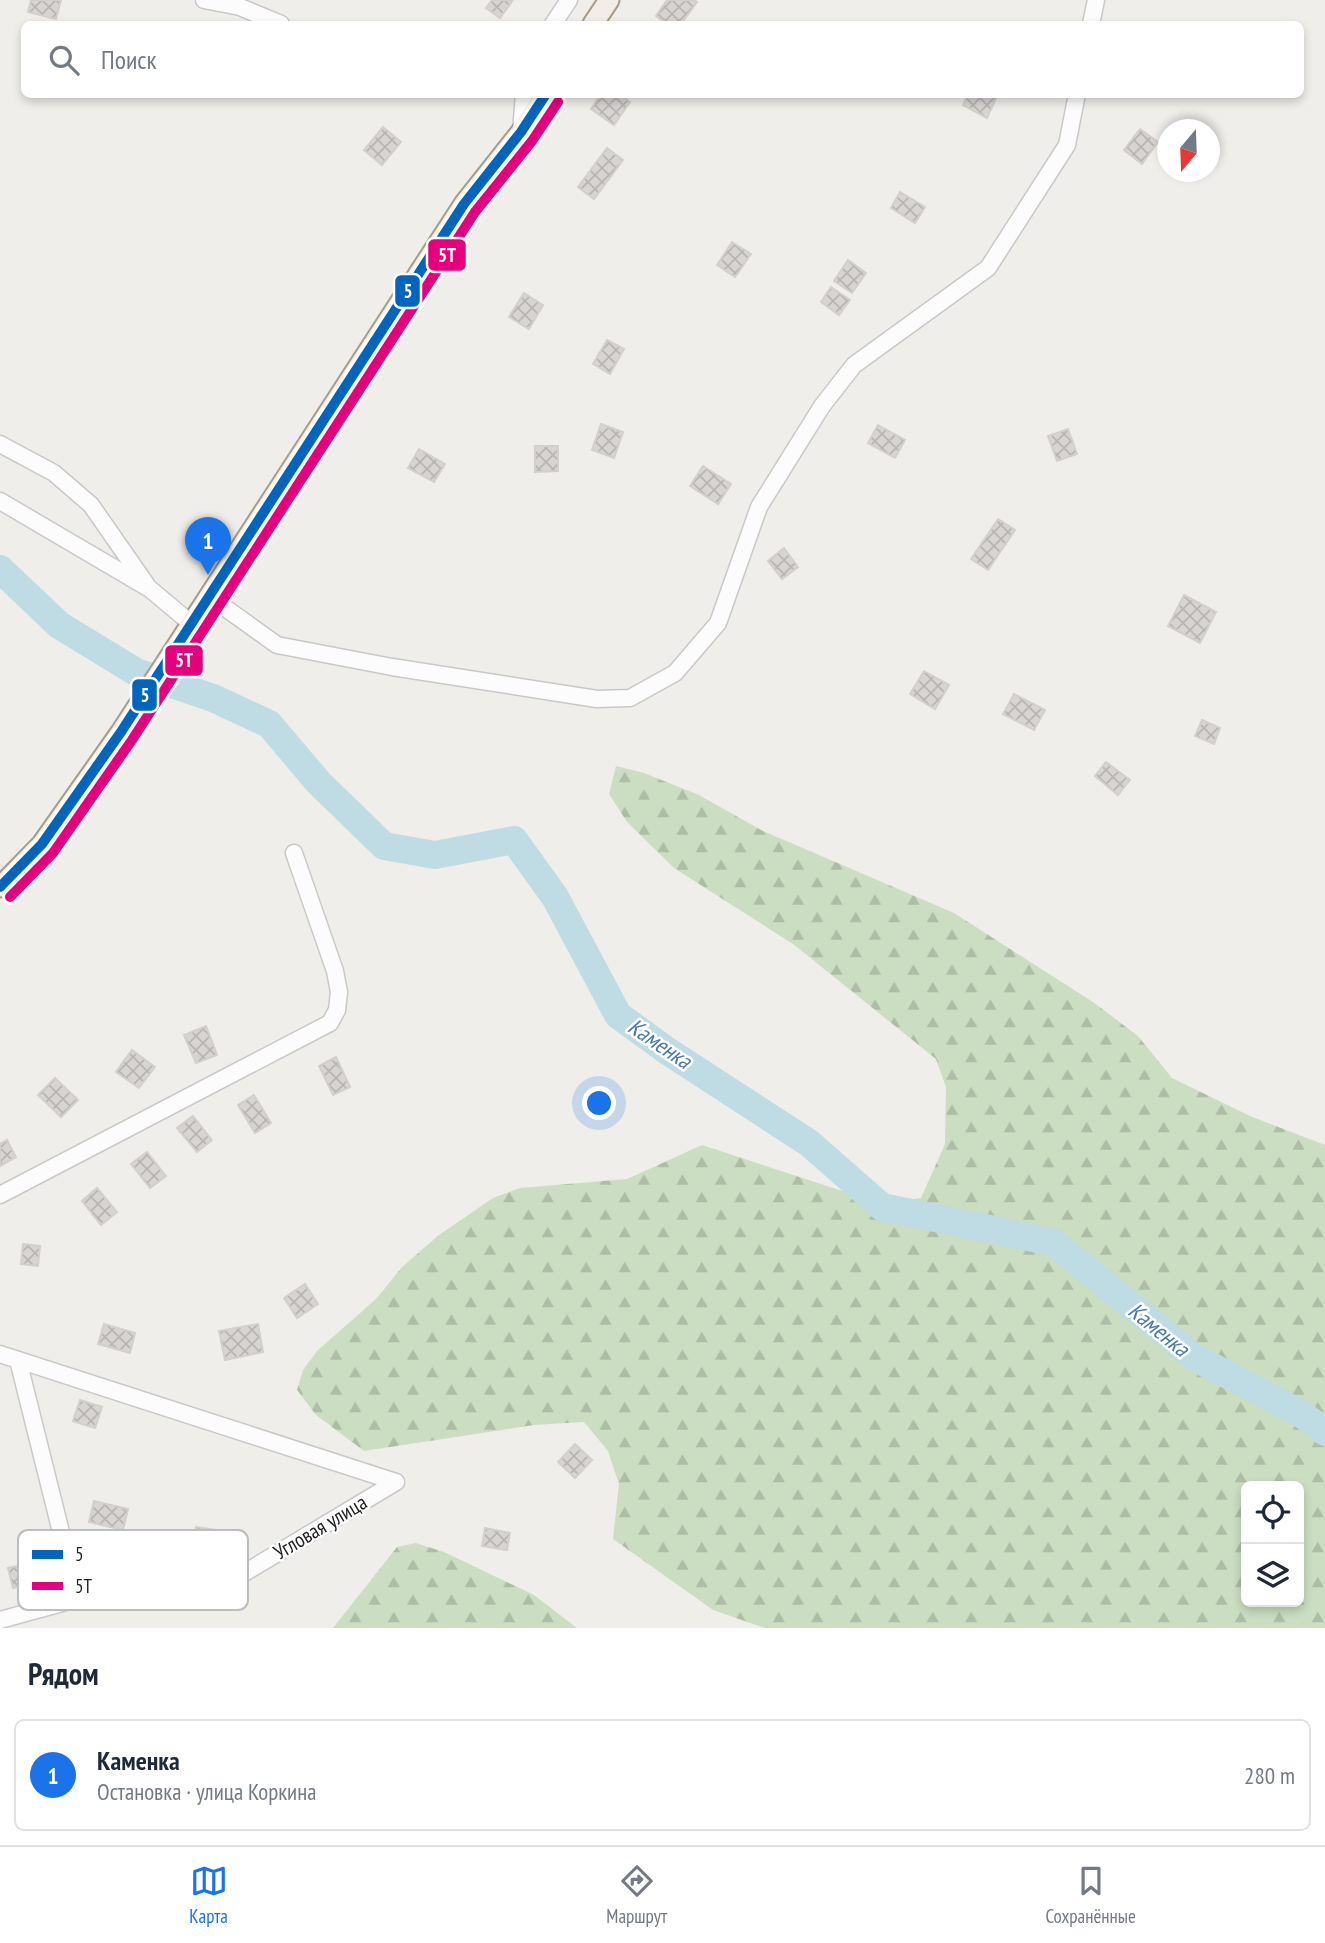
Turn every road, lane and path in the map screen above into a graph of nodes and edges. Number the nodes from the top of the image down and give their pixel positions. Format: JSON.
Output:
{"nodes":[{"id":1,"x":204,"y":0,"type":"edge"},
{"id":2,"x":569,"y":0,"type":"edge"},
{"id":3,"x":609,"y":0,"type":"edge"},
{"id":4,"x":1096,"y":0,"type":"edge"},
{"id":5,"x":274,"y":21,"type":"edge"},
{"id":6,"x":555,"y":21,"type":"edge"},
{"id":7,"x":595,"y":21,"type":"edge"},
{"id":8,"x":1092,"y":21,"type":"edge"},
{"id":9,"x":524,"y":98,"type":"edge"},
{"id":10,"x":543,"y":98,"type":"edge"},
{"id":11,"x":1076,"y":98,"type":"edge"},
{"id":12,"x":521,"y":132,"type":"junction"},
{"id":13,"x":0,"y":444,"type":"edge"},
{"id":14,"x":0,"y":501,"type":"edge"},
{"id":15,"x":150,"y":589,"type":"junction"},
{"id":16,"x":210,"y":597,"type":"junction"},
{"id":17,"x":193,"y":625,"type":"junction"},
{"id":18,"x":293,"y":853,"type":"dead end"},
{"id":19,"x":0,"y":887,"type":"edge"},
{"id":20,"x":0,"y":1195,"type":"edge"},
{"id":21,"x":0,"y":1354,"type":"edge"},
{"id":22,"x":18,"y":1360,"type":"junction"},
{"id":23,"x":60,"y":1530,"type":"edge"},
{"id":24,"x":248,"y":1571,"type":"edge"},
{"id":25,"x":39,"y":1610,"type":"edge"},
{"id":26,"x":0,"y":1620,"type":"edge"}],
"edges":[{"from":1,"to":5,"type":"street"},
{"from":2,"to":6,"type":"street"},
{"from":3,"to":7,"type":"main road"},
{"from":4,"to":8,"type":"street"},
{"from":9,"to":12,"type":"street"},
{"from":10,"to":12,"type":"main road"},
{"from":11,"to":16,"type":"street"},
{"from":12,"to":16,"type":"main road"},
{"from":13,"to":15,"type":"street"},
{"from":14,"to":15,"type":"street"},
{"from":15,"to":17,"type":"street"},
{"from":16,"to":17,"type":"main road"},
{"from":17,"to":19,"type":"main road"},
{"from":18,"to":20,"type":"street"},
{"from":21,"to":22,"type":"street"},
{"from":22,"to":23,"type":"street"},
{"from":22,"to":24,"type":"street","name":"Угловая улица"},
{"from":25,"to":26,"type":"street","name":"Угловая улица"}]}
